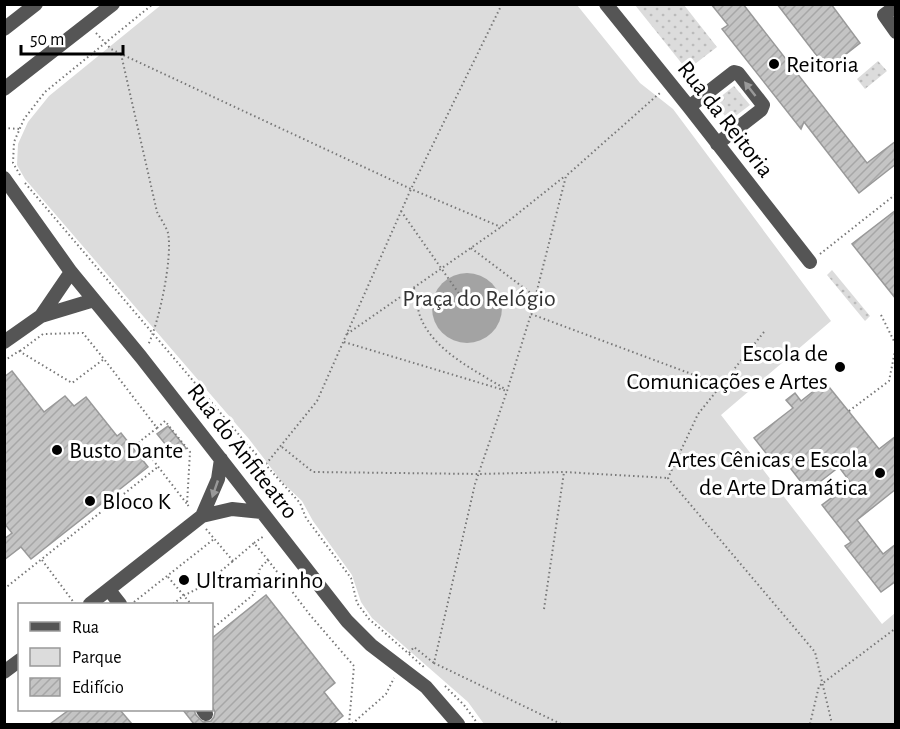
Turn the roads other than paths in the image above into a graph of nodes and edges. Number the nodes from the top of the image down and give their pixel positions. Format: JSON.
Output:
{"nodes":[{"id":1,"x":36,"y":4,"type":"edge"},
{"id":2,"x":113,"y":4,"type":"edge"},
{"id":3,"x":606,"y":4,"type":"edge"},
{"id":4,"x":896,"y":6,"type":"edge"},
{"id":5,"x":4,"y":29,"type":"edge"},
{"id":6,"x":896,"y":32,"type":"edge"},
{"id":7,"x":4,"y":89,"type":"edge"},
{"id":8,"x":689,"y":107,"type":"junction"},
{"id":9,"x":717,"y":144,"type":"junction"},
{"id":10,"x":6,"y":183,"type":"edge"},
{"id":11,"x":810,"y":262,"type":"road end"},
{"id":12,"x":71,"y":272,"type":"junction"},
{"id":13,"x":94,"y":300,"type":"junction"},
{"id":14,"x":41,"y":316,"type":"junction"},
{"id":15,"x":4,"y":342,"type":"edge"},
{"id":16,"x":221,"y":459,"type":"junction"},
{"id":17,"x":261,"y":512,"type":"junction"},
{"id":18,"x":200,"y":518,"type":"junction"},
{"id":19,"x":109,"y":590,"type":"junction"},
{"id":20,"x":91,"y":603,"type":"edge"},
{"id":21,"x":119,"y":603,"type":"edge"},
{"id":22,"x":18,"y":662,"type":"edge"},
{"id":23,"x":4,"y":672,"type":"edge"},
{"id":24,"x":458,"y":724,"type":"edge"}],
"edges":[{"from":1,"to":5,"type":"street"},
{"from":2,"to":7,"type":"street"},
{"from":3,"to":8,"type":"street","name":"Rua da Reitoria"},
{"from":4,"to":6,"type":"street"},
{"from":8,"to":9,"type":"street","name":"Rua da Reitoria"},
{"from":9,"to":8,"type":"street","one_way":true},
{"from":9,"to":11,"type":"street","name":"Rua da Reitoria"},
{"from":10,"to":12,"type":"street","name":"Rua do Anfiteatro"},
{"from":12,"to":13,"type":"street","name":"Rua do Anfiteatro"},
{"from":12,"to":14,"type":"street"},
{"from":13,"to":14,"type":"street"},
{"from":13,"to":16,"type":"street","name":"Rua do Anfiteatro"},
{"from":14,"to":15,"type":"street"},
{"from":16,"to":17,"type":"street","name":"Rua do Anfiteatro"},
{"from":16,"to":18,"type":"street","one_way":true},
{"from":17,"to":18,"type":"street"},
{"from":17,"to":24,"type":"street","name":"Rua do Anfiteatro"},
{"from":18,"to":19,"type":"street"},
{"from":19,"to":20,"type":"street"},
{"from":19,"to":21,"type":"street"},
{"from":22,"to":23,"type":"street"}]}
